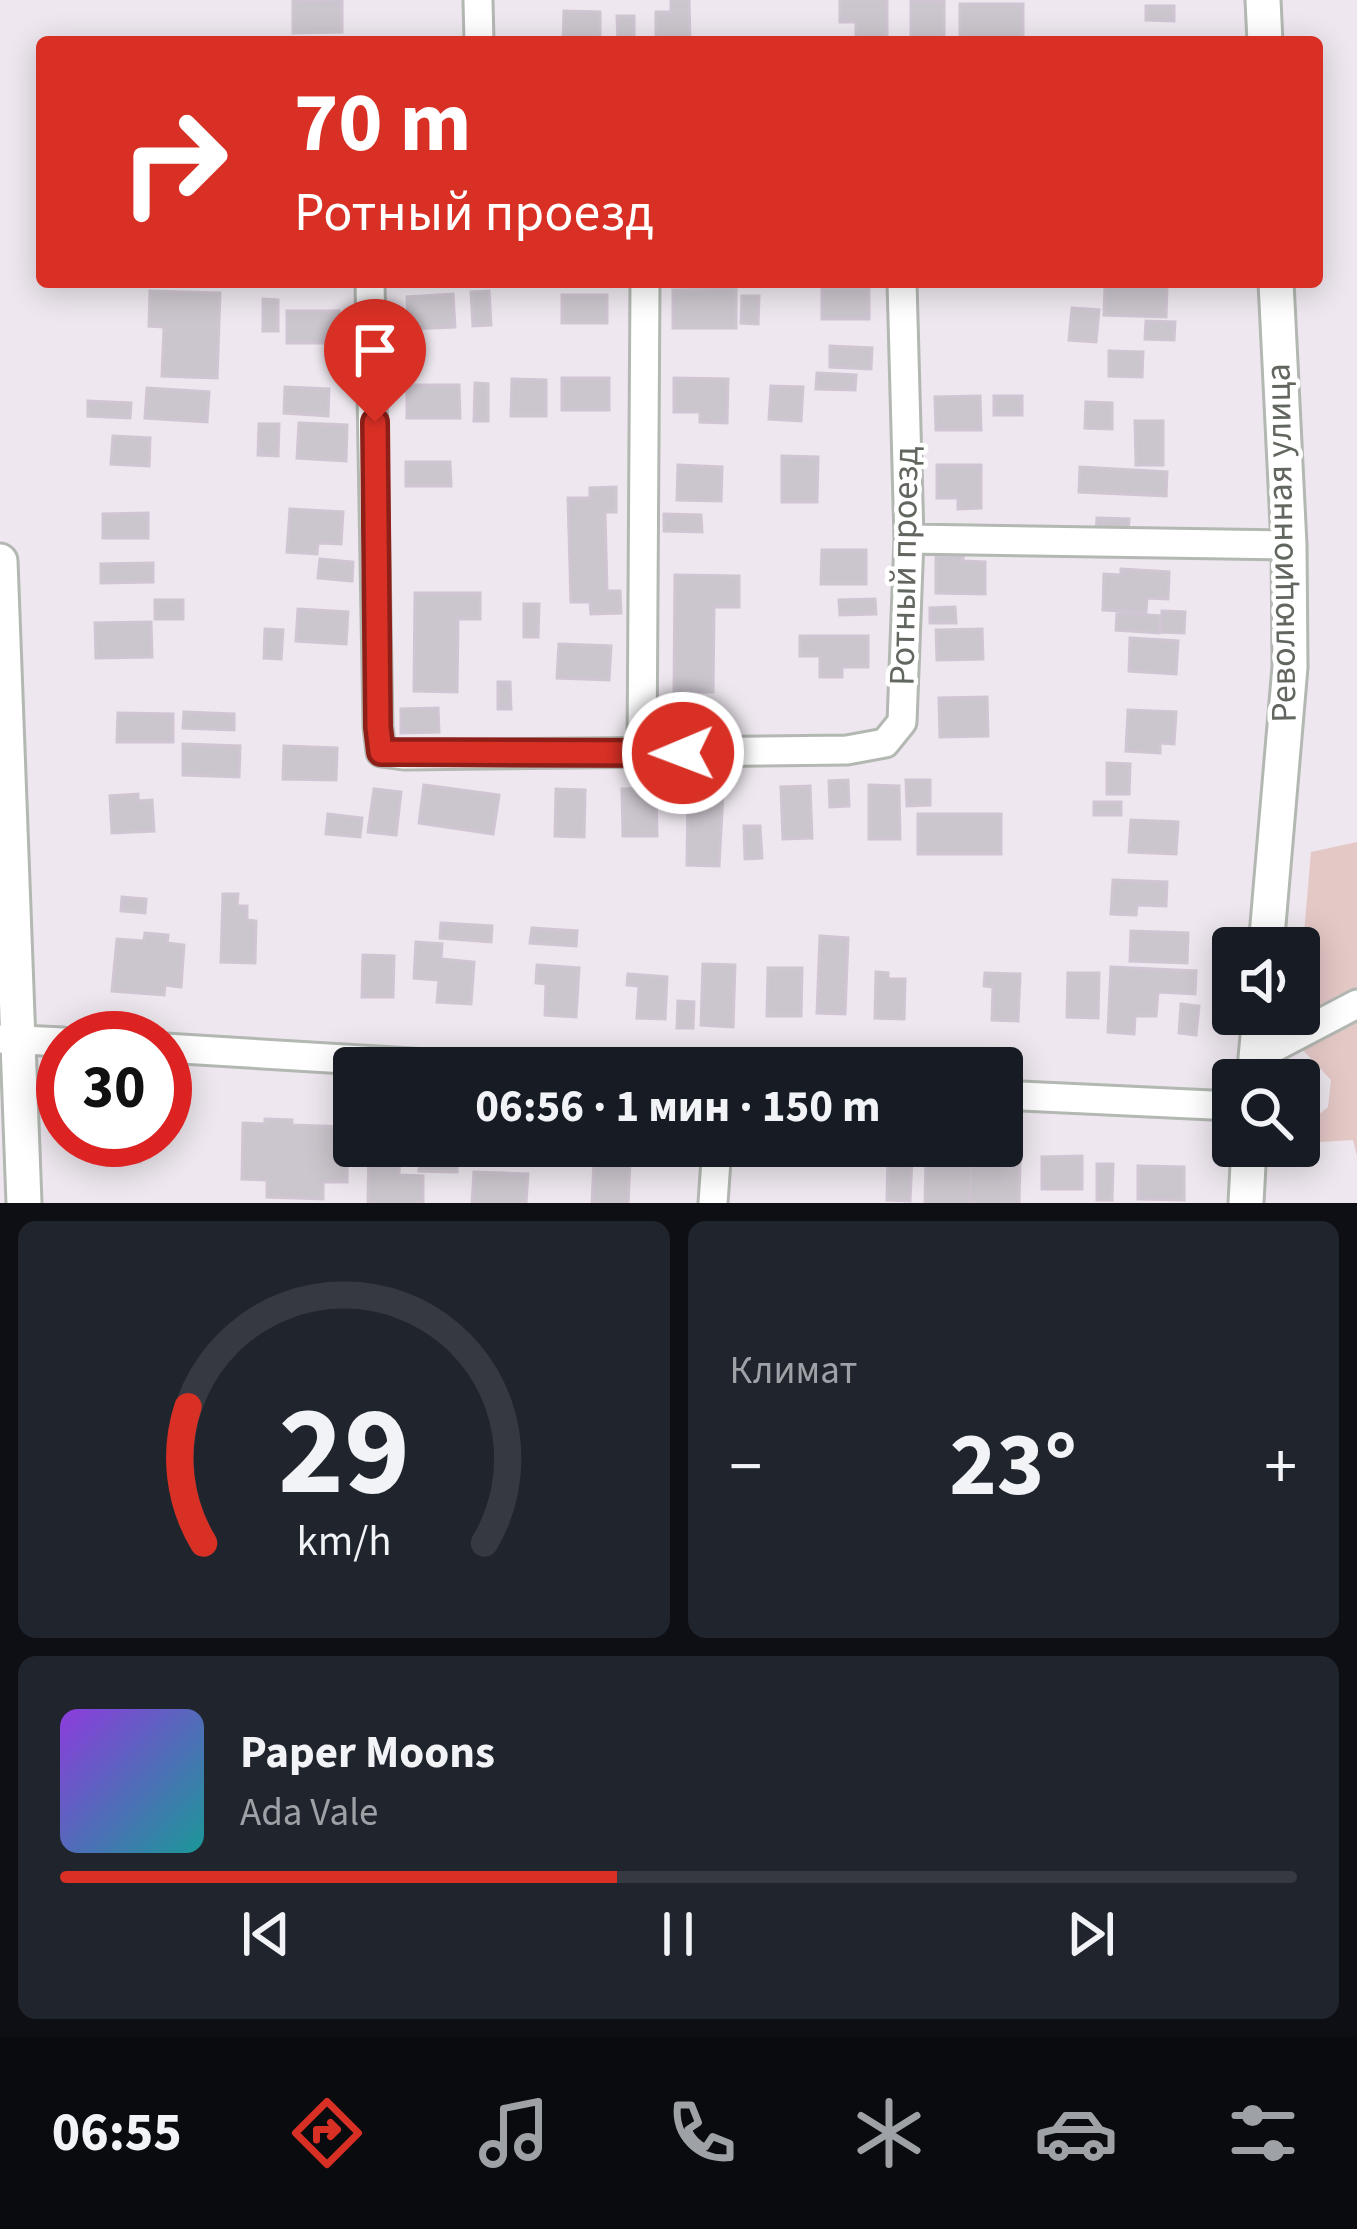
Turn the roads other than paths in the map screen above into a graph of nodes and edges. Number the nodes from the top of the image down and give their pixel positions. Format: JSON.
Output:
{"nodes":[{"id":1,"x":478,"y":0,"type":"edge"},
{"id":2,"x":1263,"y":0,"type":"edge"},
{"id":3,"x":479,"y":36,"type":"edge"},
{"id":4,"x":1265,"y":36,"type":"edge"},
{"id":5,"x":370,"y":288,"type":"edge"},
{"id":6,"x":645,"y":288,"type":"edge"},
{"id":7,"x":902,"y":288,"type":"edge"},
{"id":8,"x":1276,"y":288,"type":"edge"},
{"id":9,"x":909,"y":539,"type":"junction"},
{"id":10,"x":1289,"y":545,"type":"junction"},
{"id":11,"x":0,"y":561,"type":"edge"},
{"id":12,"x":642,"y":753,"type":"junction"},
{"id":13,"x":1268,"y":927,"type":"edge"},
{"id":14,"x":1357,"y":1004,"type":"edge"},
{"id":15,"x":8,"y":1039,"type":"edge"},
{"id":16,"x":192,"y":1050,"type":"edge"},
{"id":17,"x":333,"y":1058,"type":"edge"},
{"id":18,"x":1269,"y":1059,"type":"edge"},
{"id":19,"x":1023,"y":1096,"type":"edge"},
{"id":20,"x":1212,"y":1105,"type":"edge"},
{"id":21,"x":716,"y":1167,"type":"edge"},
{"id":22,"x":1249,"y":1167,"type":"edge"},
{"id":23,"x":24,"y":1203,"type":"edge"},
{"id":24,"x":713,"y":1203,"type":"edge"},
{"id":25,"x":1246,"y":1203,"type":"edge"}],
"edges":[{"from":1,"to":3,"type":"street"},
{"from":2,"to":4,"type":"street"},
{"from":5,"to":12,"type":"street","name":"Ротный проезд"},
{"from":6,"to":12,"type":"street"},
{"from":7,"to":9,"type":"street","name":"Ротный проезд"},
{"from":8,"to":10,"type":"street","name":"Революционная улица"},
{"from":9,"to":10,"type":"street"},
{"from":9,"to":12,"type":"street","name":"Ротный проезд"},
{"from":10,"to":13,"type":"street","name":"Революционная улица"},
{"from":11,"to":15,"type":"street"},
{"from":14,"to":18,"type":"street"},
{"from":15,"to":23,"type":"street"},
{"from":16,"to":17,"type":"street"},
{"from":19,"to":20,"type":"street"},
{"from":21,"to":24,"type":"street"},
{"from":22,"to":25,"type":"street"}]}
